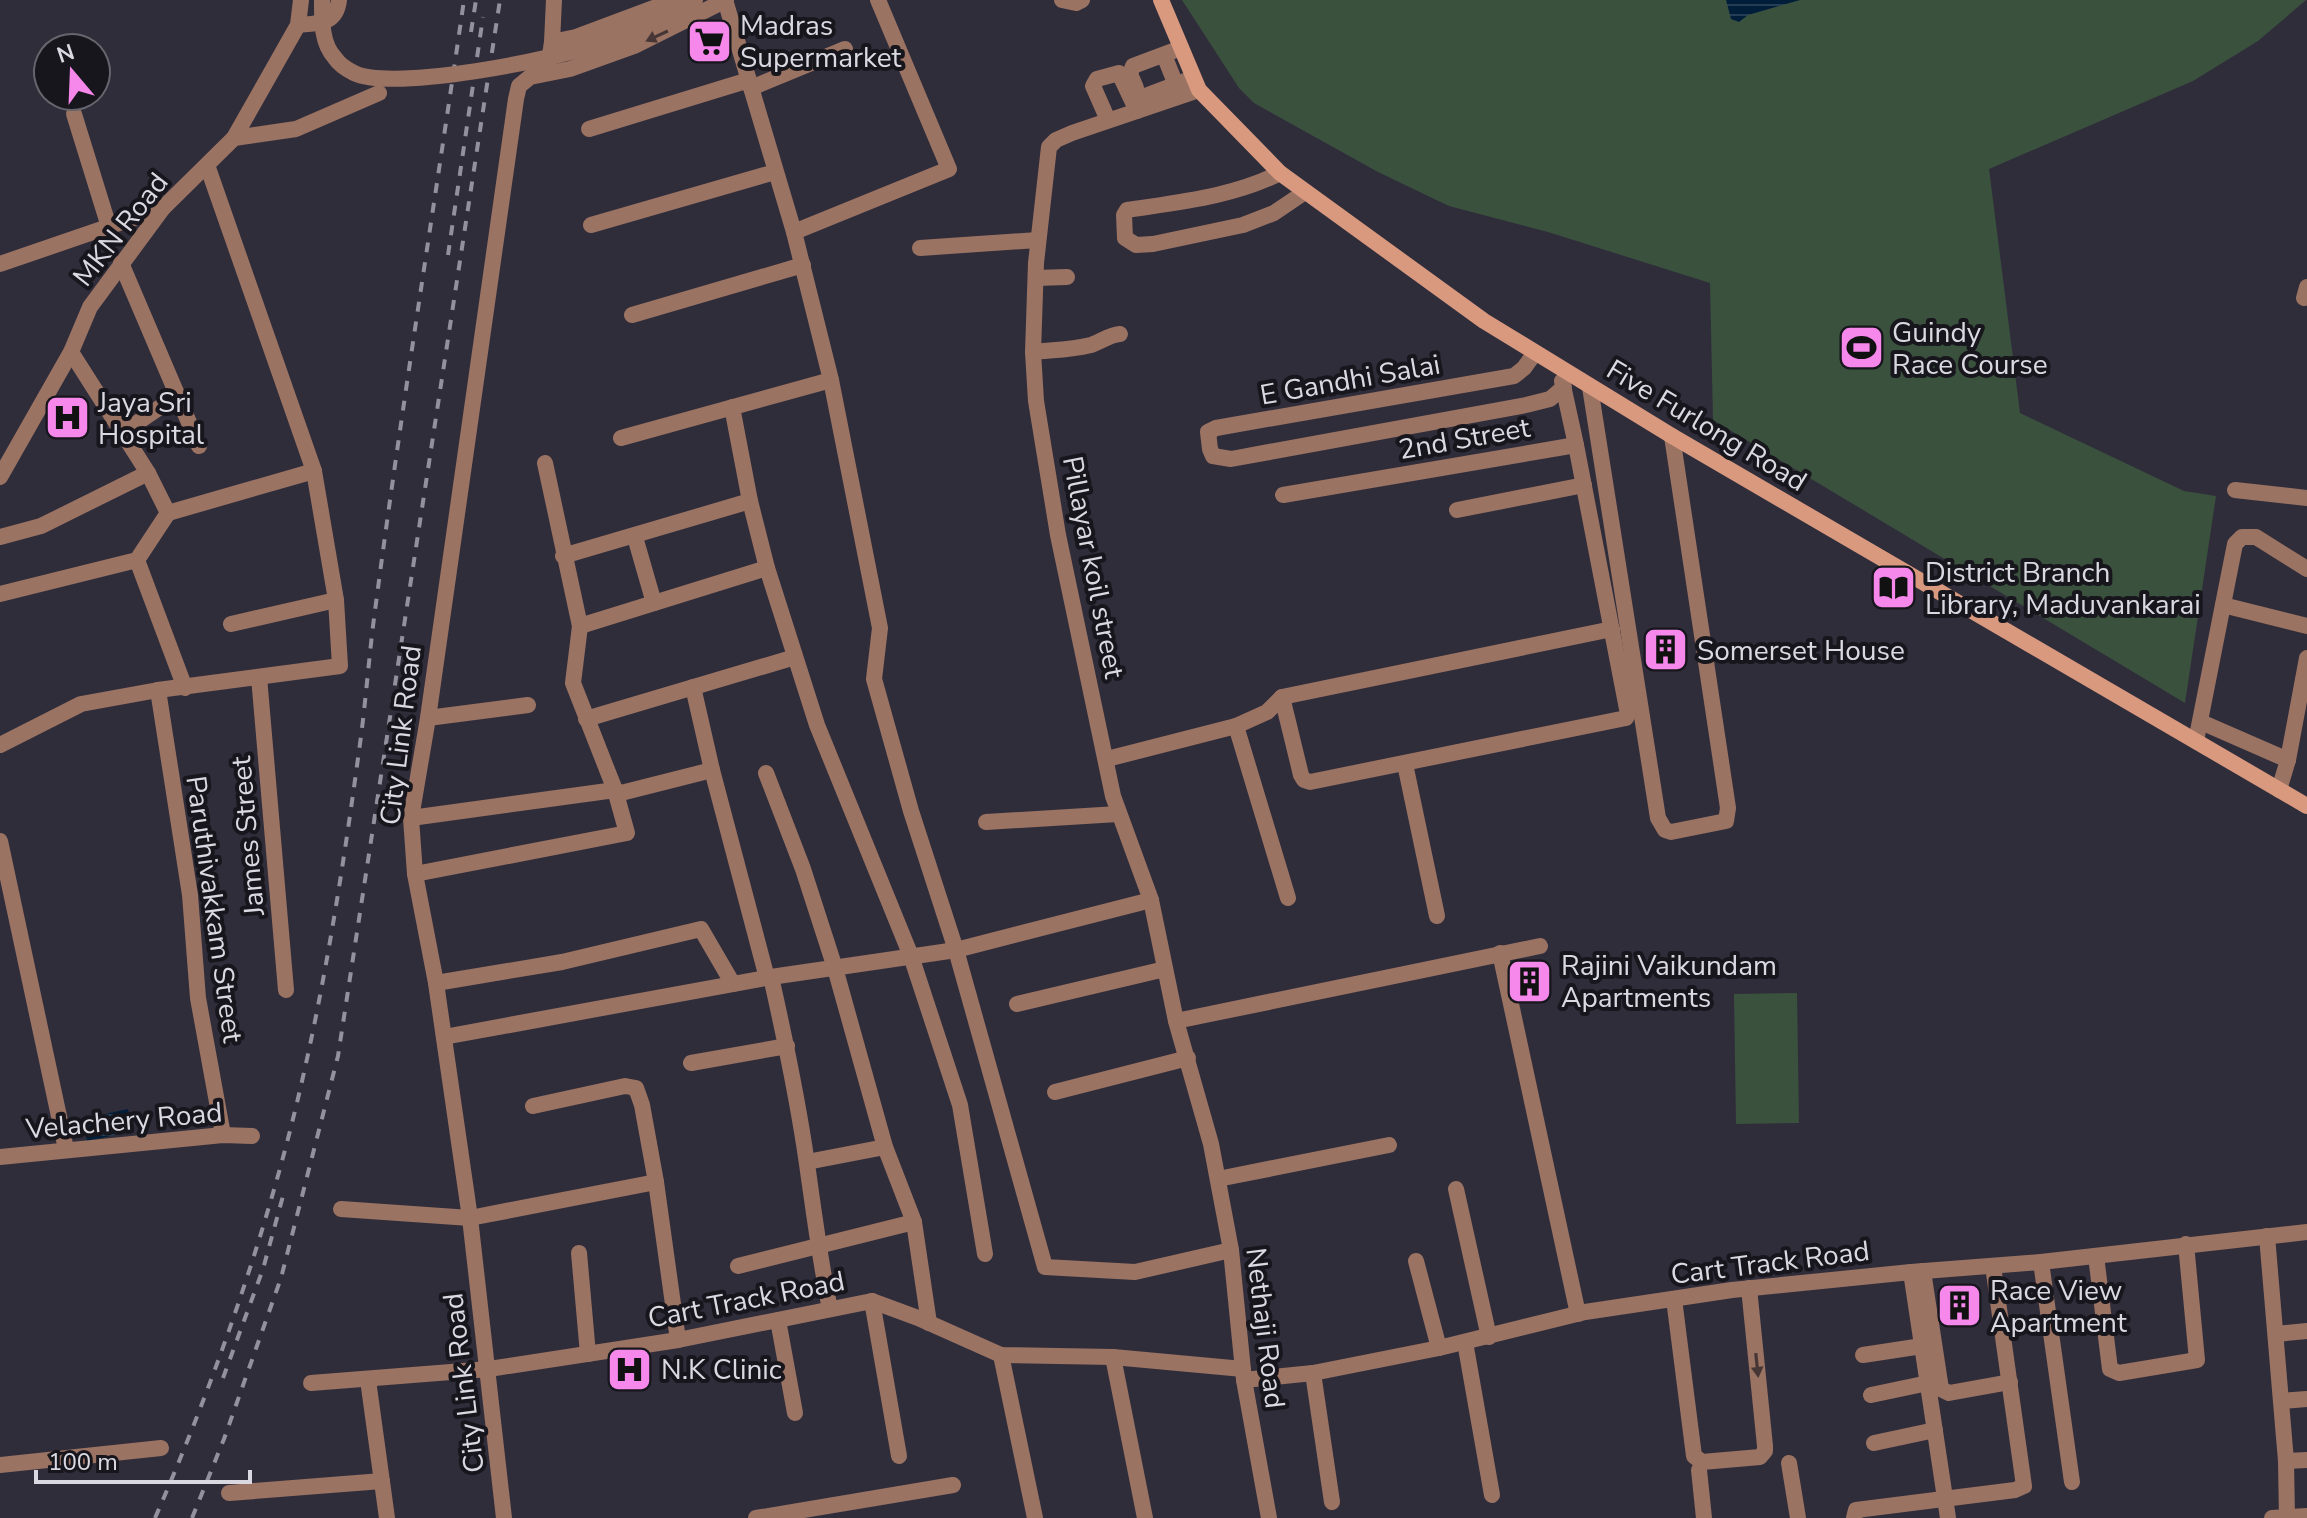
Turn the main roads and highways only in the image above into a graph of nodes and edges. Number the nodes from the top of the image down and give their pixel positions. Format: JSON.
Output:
{"nodes":[{"id":1,"x":1161,"y":0,"type":"edge"},
{"id":2,"x":2307,"y":806,"type":"edge"}],
"edges":[{"from":1,"to":2,"type":"main road","name":"Five Furlong Road"}]}
